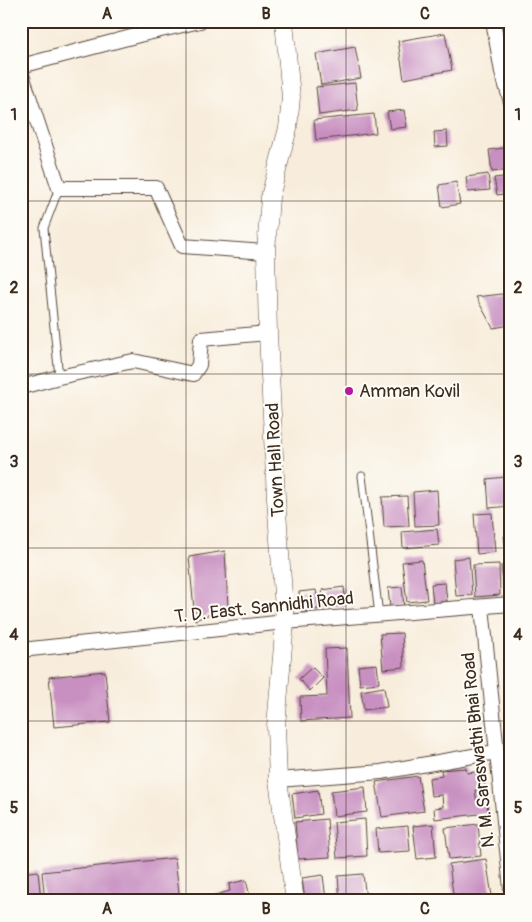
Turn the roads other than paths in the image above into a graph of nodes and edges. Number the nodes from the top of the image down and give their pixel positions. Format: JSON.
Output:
{"nodes":[{"id":1,"x":200,"y":21,"type":"edge"},
{"id":2,"x":284,"y":21,"type":"edge"},
{"id":3,"x":493,"y":21,"type":"edge"},
{"id":4,"x":21,"y":66,"type":"edge"},
{"id":5,"x":21,"y":72,"type":"edge"},
{"id":6,"x":511,"y":102,"type":"edge"},
{"id":7,"x":59,"y":188,"type":"junction"},
{"id":8,"x":266,"y":252,"type":"junction"},
{"id":9,"x":268,"y":333,"type":"junction"},
{"id":10,"x":59,"y":377,"type":"junction"},
{"id":11,"x":21,"y":387,"type":"edge"},
{"id":12,"x":362,"y":476,"type":"dead end"},
{"id":13,"x":511,"y":604,"type":"edge"},
{"id":14,"x":482,"y":607,"type":"junction"},
{"id":15,"x":379,"y":615,"type":"junction"},
{"id":16,"x":285,"y":622,"type":"junction"},
{"id":17,"x":21,"y":650,"type":"edge"},
{"id":18,"x":496,"y":752,"type":"junction"},
{"id":19,"x":278,"y":780,"type":"junction"},
{"id":20,"x":511,"y":889,"type":"edge"},
{"id":21,"x":295,"y":901,"type":"edge"}],
"edges":[{"from":1,"to":4,"type":"street"},
{"from":2,"to":8,"type":"street","name":"Town Hall Road"},
{"from":3,"to":6,"type":"street"},
{"from":5,"to":7,"type":"street"},
{"from":7,"to":8,"type":"street"},
{"from":7,"to":10,"type":"lane"},
{"from":8,"to":9,"type":"street","name":"Town Hall Road"},
{"from":9,"to":10,"type":"street"},
{"from":9,"to":16,"type":"street","name":"Town Hall Road"},
{"from":10,"to":11,"type":"street"},
{"from":12,"to":15,"type":"lane"},
{"from":13,"to":14,"type":"street","name":"T. D. East. Sannidhi Road"},
{"from":14,"to":15,"type":"street","name":"T. D. East. Sannidhi Road"},
{"from":14,"to":18,"type":"street","name":"N. M. Saraswathi Bhai Road"},
{"from":15,"to":16,"type":"street","name":"T. D. East. Sannidhi Road"},
{"from":16,"to":17,"type":"street","name":"T. D. East. Sannidhi Road"},
{"from":16,"to":19,"type":"street","name":"Town Hall Road"},
{"from":18,"to":19,"type":"street"},
{"from":18,"to":20,"type":"street","name":"N. M. Saraswathi Bhai Road"},
{"from":19,"to":21,"type":"street","name":"Town Hall Road"}]}
